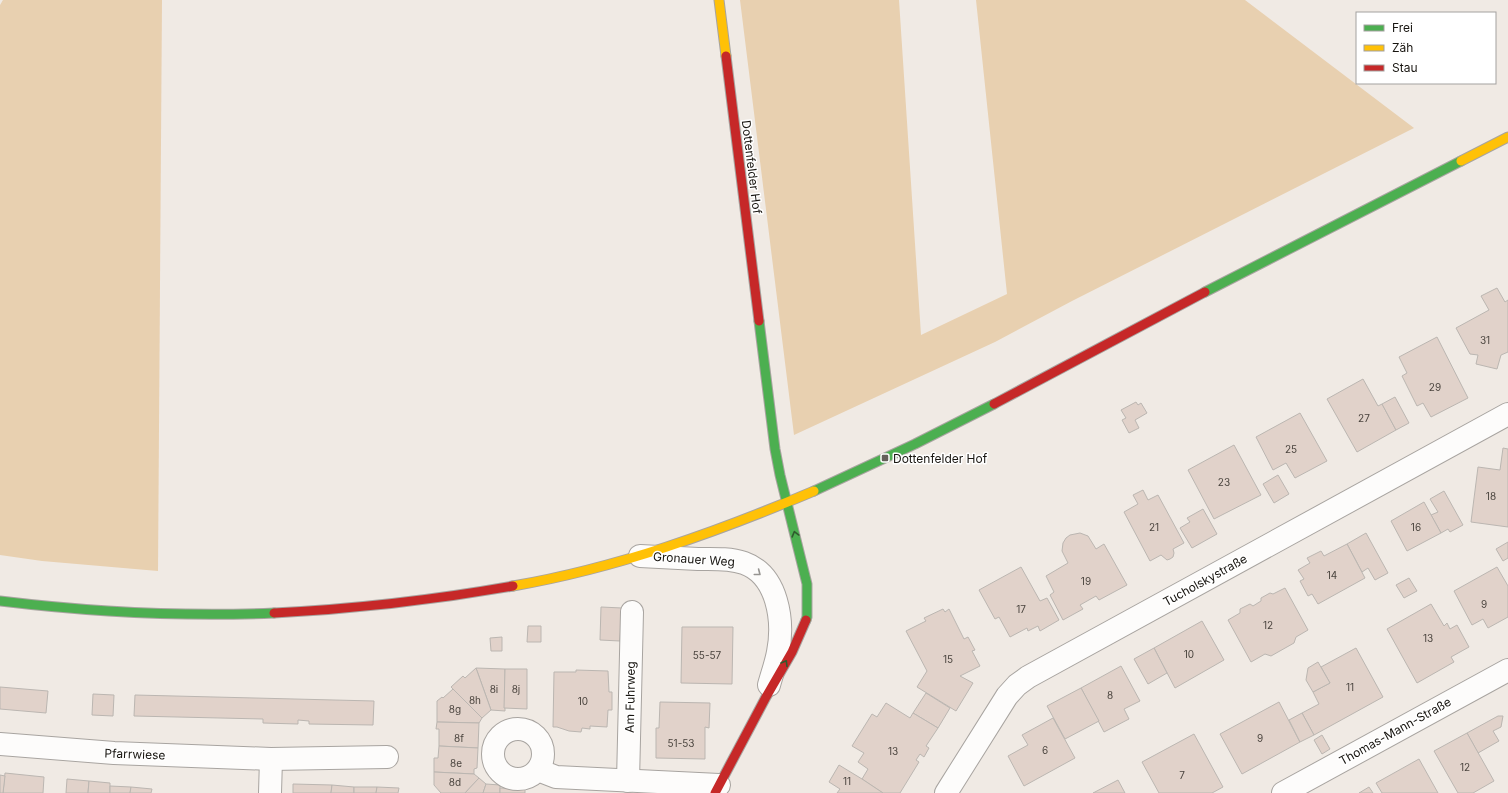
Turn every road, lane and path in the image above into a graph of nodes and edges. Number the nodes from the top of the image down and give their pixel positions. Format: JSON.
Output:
{"nodes":[{"id":1,"x":719,"y":0,"type":"edge"},
{"id":2,"x":1508,"y":137,"type":"edge"},
{"id":3,"x":1508,"y":414,"type":"edge"},
{"id":4,"x":787,"y":503,"type":"junction"},
{"id":5,"x":639,"y":556,"type":"junction"},
{"id":6,"x":0,"y":601,"type":"edge"},
{"id":7,"x":632,"y":612,"type":"dead end"},
{"id":8,"x":1508,"y":670,"type":"edge"},
{"id":9,"x":766,"y":697,"type":"junction"},
{"id":10,"x":0,"y":744,"type":"edge"},
{"id":11,"x":387,"y":757,"type":"dead end"},
{"id":12,"x":271,"y":759,"type":"junction"},
{"id":13,"x":538,"y":770,"type":"dead end"},
{"id":14,"x":628,"y":781,"type":"junction"},
{"id":15,"x":717,"y":789,"type":"edge"},
{"id":16,"x":270,"y":793,"type":"edge"},
{"id":17,"x":946,"y":793,"type":"edge"},
{"id":18,"x":1283,"y":793,"type":"edge"}],
"edges":[{"from":1,"to":4,"type":"main road","name":"Dottenfelder Hof"},
{"from":2,"to":4,"type":"main road"},
{"from":3,"to":17,"type":"street","name":"Tucholskystraße"},
{"from":4,"to":5,"type":"main road"},
{"from":9,"to":4,"type":"main road","name":"Gronauer Weg","one_way":true},
{"from":5,"to":6,"type":"main road"},
{"from":5,"to":9,"type":"street","name":"Gronauer Weg","one_way":true},
{"from":7,"to":14,"type":"street","name":"Am Fuhrweg"},
{"from":8,"to":18,"type":"street","name":"Thomas-Mann-Straße"},
{"from":9,"to":15,"type":"main road","name":"Gronauer Weg"},
{"from":10,"to":12,"type":"street","name":"Pfarrwiese"},
{"from":11,"to":12,"type":"street","name":"Pfarrwiese"},
{"from":12,"to":16,"type":"street"},
{"from":13,"to":14,"type":"street"},
{"from":14,"to":15,"type":"street"}]}
